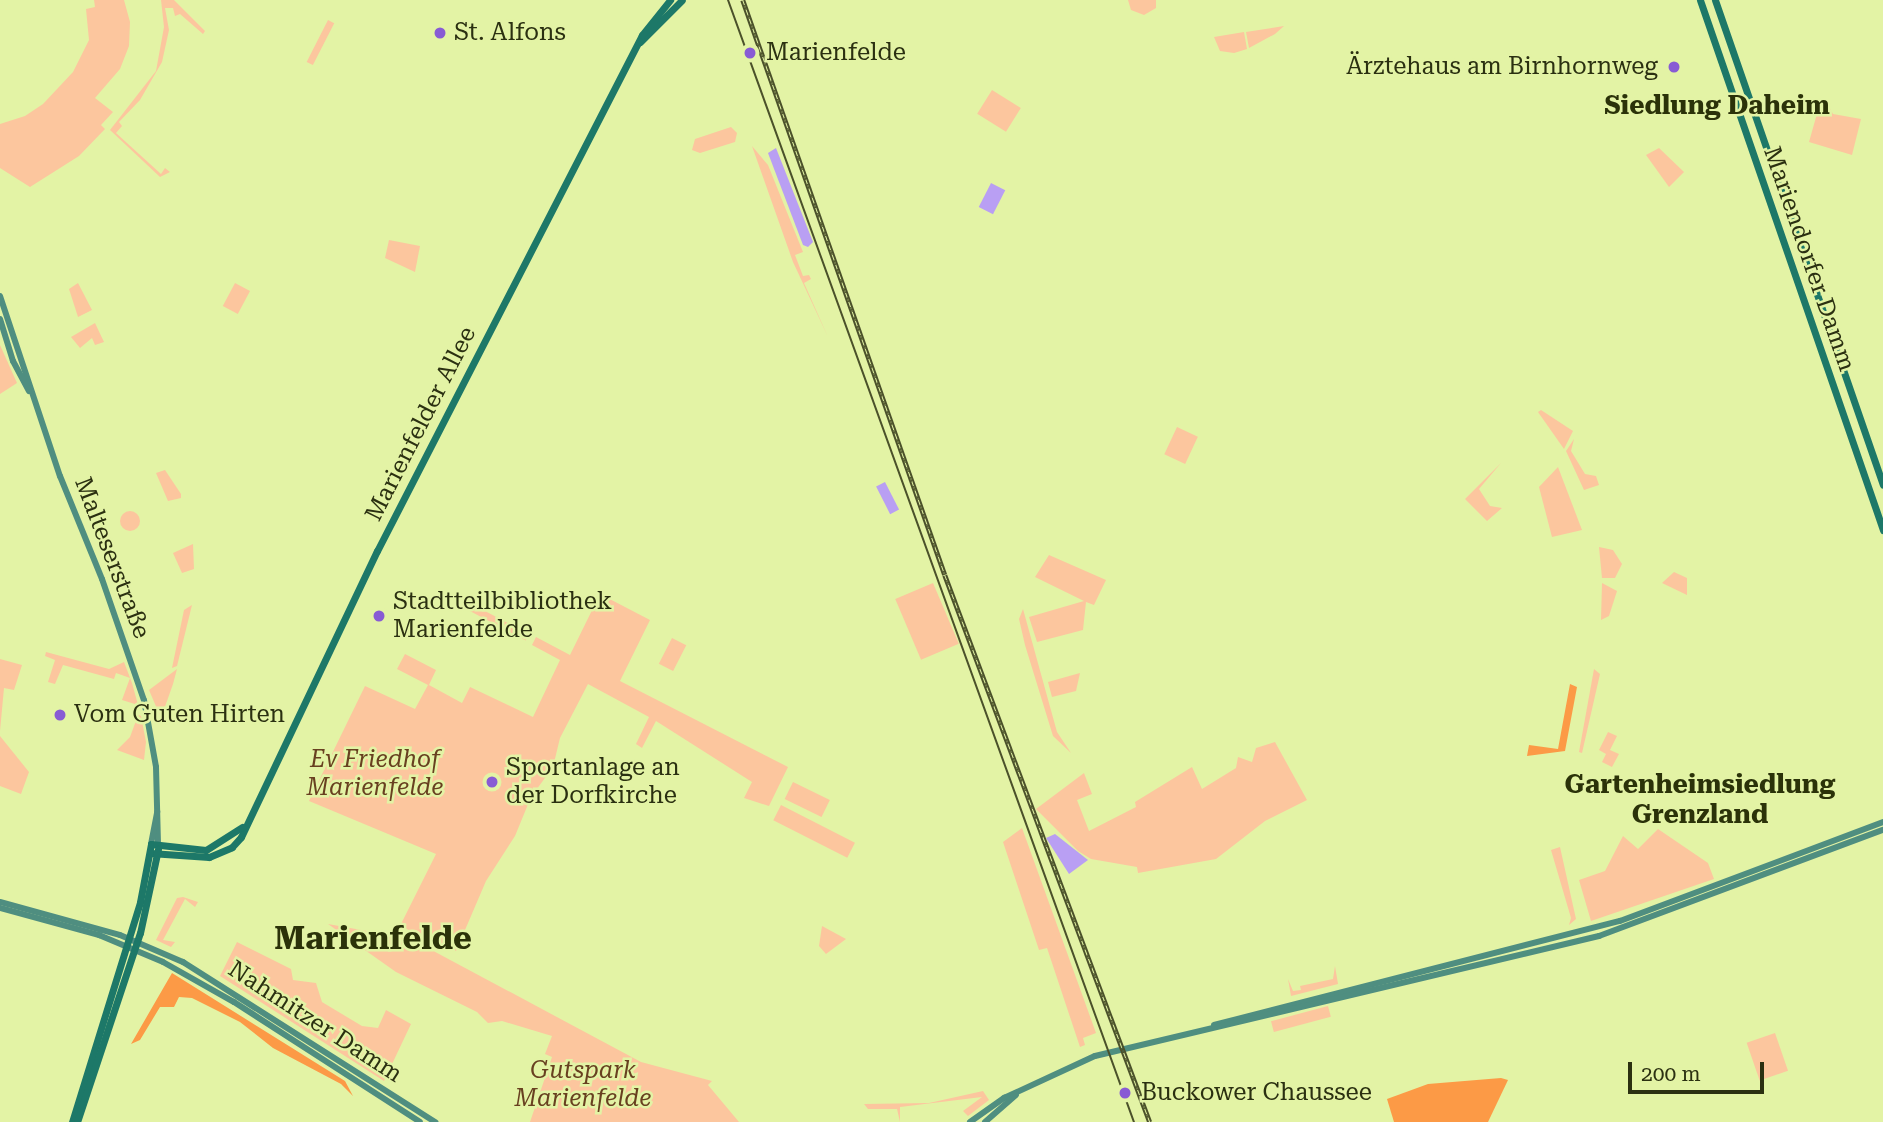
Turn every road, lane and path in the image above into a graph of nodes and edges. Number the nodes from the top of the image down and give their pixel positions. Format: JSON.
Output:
{"nodes":[{"id":1,"x":670,"y":0,"type":"edge"},
{"id":2,"x":682,"y":0,"type":"edge"},
{"id":3,"x":1700,"y":0,"type":"edge"},
{"id":4,"x":1715,"y":0,"type":"edge"},
{"id":5,"x":640,"y":42,"type":"junction"},
{"id":6,"x":0,"y":296,"type":"edge"},
{"id":7,"x":0,"y":319,"type":"edge"},
{"id":8,"x":8,"y":334,"type":"junction"},
{"id":9,"x":1883,"y":485,"type":"edge"},
{"id":10,"x":1883,"y":530,"type":"edge"},
{"id":11,"x":1883,"y":822,"type":"edge"},
{"id":12,"x":242,"y":827,"type":"junction"},
{"id":13,"x":1883,"y":830,"type":"edge"},
{"id":14,"x":155,"y":845,"type":"junction"},
{"id":15,"x":154,"y":854,"type":"junction"},
{"id":16,"x":0,"y":902,"type":"edge"},
{"id":17,"x":0,"y":908,"type":"edge"},
{"id":18,"x":132,"y":944,"type":"junction"},
{"id":19,"x":173,"y":958,"type":"junction"},
{"id":20,"x":169,"y":965,"type":"junction"},
{"id":21,"x":1206,"y":1028,"type":"junction"},
{"id":22,"x":1020,"y":1092,"type":"junction"},
{"id":23,"x":75,"y":1122,"type":"edge"},
{"id":24,"x":420,"y":1122,"type":"edge"},
{"id":25,"x":435,"y":1122,"type":"edge"},
{"id":26,"x":970,"y":1122,"type":"edge"},
{"id":27,"x":985,"y":1122,"type":"edge"}],
"edges":[{"from":1,"to":5,"type":"main road","name":"Marienfelder Allee"},
{"from":2,"to":5,"type":"main road","name":"Marienfelder Allee"},
{"from":3,"to":10,"type":"main road","name":"Mariendorfer Damm"},
{"from":4,"to":9,"type":"main road","name":"Mariendorfer Damm"},
{"from":5,"to":12,"type":"main road","name":"Marienfelder Allee"},
{"from":6,"to":8,"type":"main road","name":"Malteserstraße"},
{"from":7,"to":8,"type":"main road","name":"Malteserstraße"},
{"from":8,"to":14,"type":"main road","name":"Malteserstraße"},
{"from":11,"to":21,"type":"main road"},
{"from":12,"to":14,"type":"main road"},
{"from":12,"to":15,"type":"main road","name":"Marienfelder Allee"},
{"from":13,"to":21,"type":"main road"},
{"from":14,"to":15,"type":"main road"},
{"from":15,"to":18,"type":"main road"},
{"from":16,"to":18,"type":"main road"},
{"from":17,"to":18,"type":"main road"},
{"from":18,"to":19,"type":"main road","name":"Nahmitzer Damm"},
{"from":18,"to":20,"type":"main road","name":"Nahmitzer Damm"},
{"from":18,"to":23,"type":"main road"},
{"from":19,"to":20,"type":"main road"},
{"from":19,"to":25,"type":"main road","name":"Nahmitzer Damm"},
{"from":20,"to":24,"type":"main road","name":"Nahmitzer Damm"},
{"from":21,"to":22,"type":"main road"},
{"from":22,"to":26,"type":"main road"},
{"from":22,"to":27,"type":"main road"}]}
